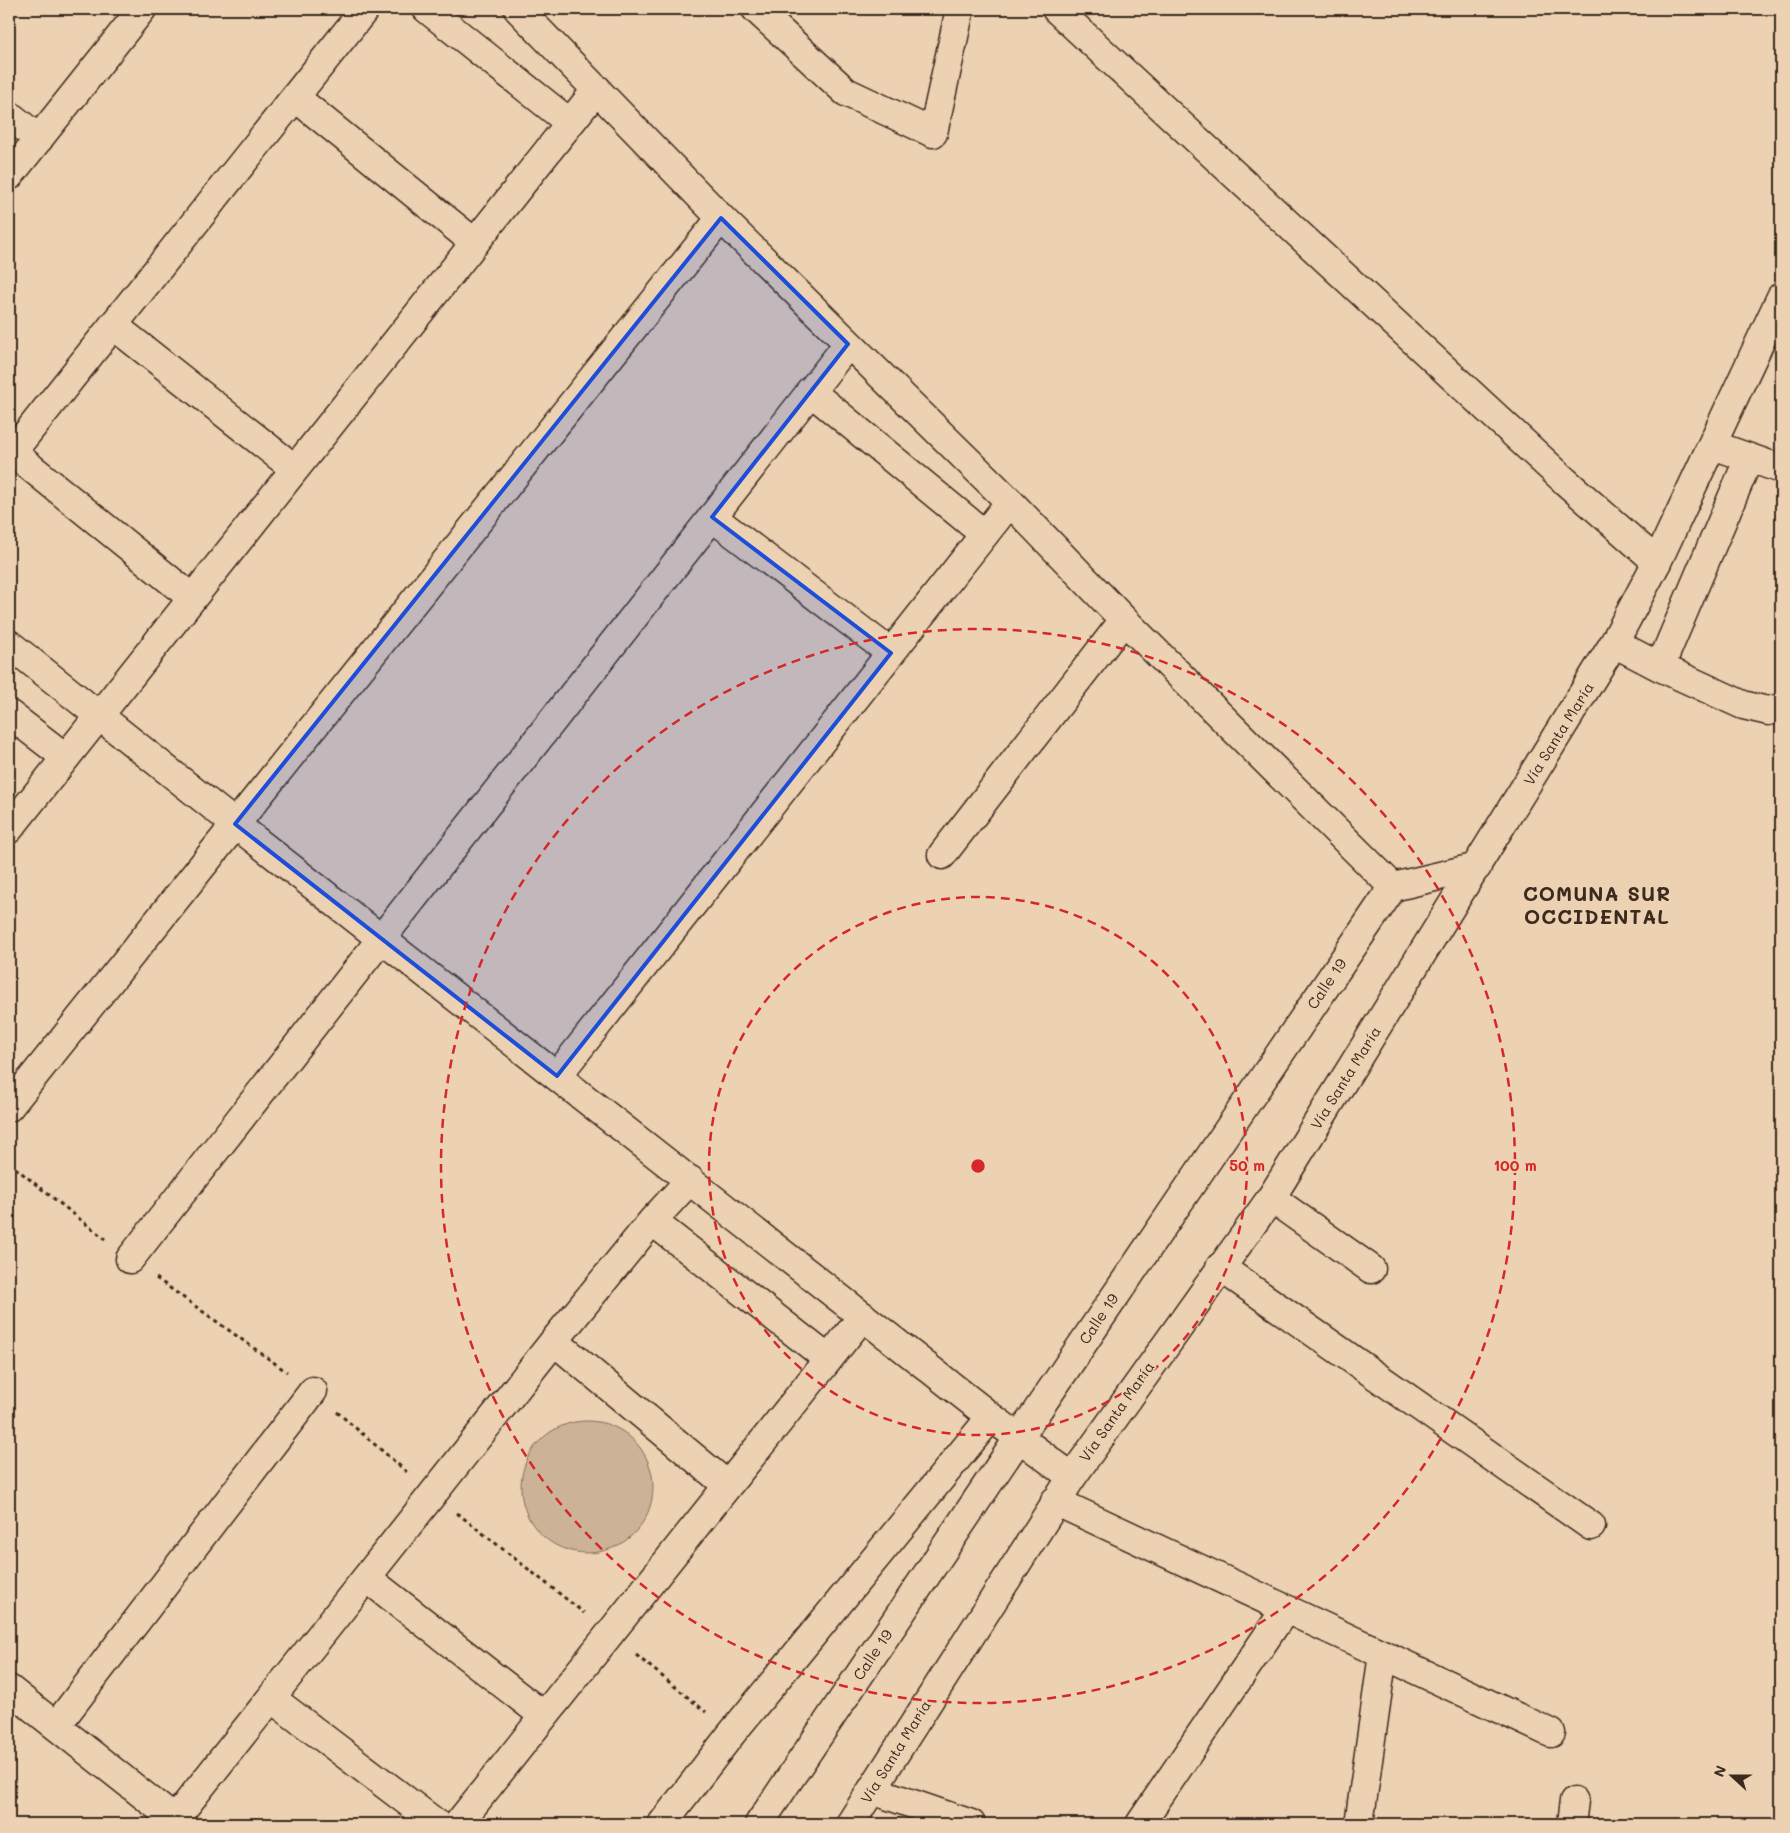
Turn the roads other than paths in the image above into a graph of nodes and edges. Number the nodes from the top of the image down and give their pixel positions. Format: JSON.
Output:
{"nodes":[{"id":1,"x":142,"y":9,"type":"edge"},
{"id":2,"x":365,"y":9,"type":"edge"},
{"id":3,"x":427,"y":9,"type":"edge"},
{"id":4,"x":518,"y":9,"type":"edge"},
{"id":5,"x":756,"y":9,"type":"edge"},
{"id":6,"x":960,"y":9,"type":"edge"},
{"id":7,"x":1056,"y":9,"type":"edge"},
{"id":8,"x":597,"y":89,"type":"junction"},
{"id":9,"x":295,"y":97,"type":"junction"},
{"id":10,"x":9,"y":115,"type":"edge"},
{"id":11,"x":570,"y":123,"type":"junction"},
{"id":12,"x":38,"y":139,"type":"junction"},
{"id":13,"x":9,"y":176,"type":"edge"},
{"id":14,"x":721,"y":218,"type":"junction"},
{"id":15,"x":475,"y":243,"type":"junction"},
{"id":16,"x":1781,"y":297,"type":"edge"},
{"id":17,"x":113,"y":325,"type":"junction"},
{"id":18,"x":848,"y":344,"type":"junction"},
{"id":19,"x":810,"y":391,"type":"junction"},
{"id":20,"x":1713,"y":445,"type":"junction"},
{"id":21,"x":10,"y":454,"type":"edge"},
{"id":22,"x":1749,"y":458,"type":"junction"},
{"id":23,"x":295,"y":469,"type":"junction"},
{"id":24,"x":1781,"y":469,"type":"edge"},
{"id":25,"x":1010,"y":502,"type":"junction"},
{"id":26,"x":712,"y":517,"type":"junction"},
{"id":27,"x":984,"y":534,"type":"junction"},
{"id":28,"x":1657,"y":562,"type":"junction"},
{"id":29,"x":192,"y":598,"type":"junction"},
{"id":30,"x":1124,"y":620,"type":"junction"},
{"id":31,"x":1614,"y":643,"type":"junction"},
{"id":32,"x":9,"y":644,"type":"edge"},
{"id":33,"x":891,"y":653,"type":"junction"},
{"id":34,"x":1660,"y":667,"type":"junction"},
{"id":35,"x":1781,"y":708,"type":"edge"},
{"id":36,"x":9,"y":714,"type":"edge"},
{"id":37,"x":99,"y":715,"type":"junction"},
{"id":38,"x":65,"y":758,"type":"junction"},
{"id":39,"x":235,"y":824,"type":"junction"},
{"id":40,"x":9,"y":828,"type":"edge"},
{"id":41,"x":942,"y":855,"type":"dead end"},
{"id":42,"x":1477,"y":867,"type":"junction"},
{"id":43,"x":1393,"y":887,"type":"junction"},
{"id":44,"x":382,"y":938,"type":"junction"},
{"id":45,"x":557,"y":1076,"type":"junction"},
{"id":46,"x":9,"y":1107,"type":"edge"},
{"id":47,"x":690,"y":1180,"type":"junction"},
{"id":48,"x":1271,"y":1198,"type":"junction"},
{"id":49,"x":652,"y":1221,"type":"junction"},
{"id":50,"x":130,"y":1259,"type":"dead end"},
{"id":51,"x":1220,"y":1267,"type":"junction"},
{"id":52,"x":1371,"y":1270,"type":"dead end"},
{"id":53,"x":863,"y":1316,"type":"junction"},
{"id":54,"x":554,"y":1341,"type":"junction"},
{"id":55,"x":828,"y":1359,"type":"junction"},
{"id":56,"x":313,"y":1391,"type":"dead end"},
{"id":57,"x":991,"y":1418,"type":"junction"},
{"id":58,"x":1018,"y":1439,"type":"junction"},
{"id":59,"x":1072,"y":1477,"type":"junction"},
{"id":60,"x":727,"y":1485,"type":"junction"},
{"id":61,"x":1055,"y":1501,"type":"junction"},
{"id":62,"x":1591,"y":1526,"type":"dead end"},
{"id":63,"x":367,"y":1578,"type":"junction"},
{"id":64,"x":1285,"y":1610,"type":"junction"},
{"id":65,"x":1383,"y":1654,"type":"junction"},
{"id":66,"x":9,"y":1689,"type":"edge"},
{"id":67,"x":271,"y":1698,"type":"junction"},
{"id":68,"x":544,"y":1716,"type":"junction"},
{"id":69,"x":56,"y":1726,"type":"junction"},
{"id":70,"x":1551,"y":1733,"type":"dead end"},
{"id":71,"x":872,"y":1790,"type":"junction"},
{"id":72,"x":175,"y":1823,"type":"edge"},
{"id":73,"x":437,"y":1824,"type":"edge"},
{"id":74,"x":458,"y":1824,"type":"edge"},
{"id":75,"x":662,"y":1824,"type":"edge"},
{"id":76,"x":759,"y":1824,"type":"edge"},
{"id":77,"x":850,"y":1824,"type":"edge"},
{"id":78,"x":971,"y":1824,"type":"edge"},
{"id":79,"x":1140,"y":1824,"type":"edge"},
{"id":80,"x":1360,"y":1824,"type":"edge"}],
"edges":[{"from":1,"to":12,"type":"street"},
{"from":2,"to":9,"type":"street"},
{"from":3,"to":11,"type":"street"},
{"from":4,"to":8,"type":"street"},
{"from":5,"to":6,"type":"street"},
{"from":7,"to":28,"type":"street"},
{"from":8,"to":11,"type":"street"},
{"from":8,"to":14,"type":"street"},
{"from":9,"to":15,"type":"street"},
{"from":9,"to":17,"type":"street"},
{"from":10,"to":12,"type":"street"},
{"from":11,"to":15,"type":"street"},
{"from":12,"to":13,"type":"street"},
{"from":14,"to":18,"type":"street"},
{"from":14,"to":39,"type":"street"},
{"from":15,"to":23,"type":"street"},
{"from":16,"to":20,"type":"street","name":"Vía Santa María"},
{"from":17,"to":21,"type":"street"},
{"from":17,"to":23,"type":"street"},
{"from":18,"to":19,"type":"street"},
{"from":18,"to":25,"type":"street"},
{"from":19,"to":26,"type":"street"},
{"from":19,"to":27,"type":"street"},
{"from":20,"to":22,"type":"street"},
{"from":20,"to":28,"type":"street","name":"Vía Santa María"},
{"from":21,"to":29,"type":"street"},
{"from":22,"to":24,"type":"street"},
{"from":22,"to":34,"type":"street"},
{"from":23,"to":29,"type":"street"},
{"from":25,"to":27,"type":"street"},
{"from":25,"to":30,"type":"street"},
{"from":26,"to":33,"type":"street"},
{"from":26,"to":44,"type":"street"},
{"from":27,"to":33,"type":"street"},
{"from":28,"to":31,"type":"street","name":"Vía Santa María"},
{"from":29,"to":37,"type":"street"},
{"from":30,"to":41,"type":"street"},
{"from":30,"to":43,"type":"street"},
{"from":31,"to":34,"type":"street"},
{"from":31,"to":42,"type":"street","name":"Vía Santa María"},
{"from":32,"to":37,"type":"street"},
{"from":33,"to":45,"type":"street"},
{"from":34,"to":35,"type":"street"},
{"from":36,"to":38,"type":"street"},
{"from":37,"to":38,"type":"street"},
{"from":37,"to":39,"type":"street"},
{"from":38,"to":40,"type":"street"},
{"from":39,"to":44,"type":"street"},
{"from":39,"to":46,"type":"street"},
{"from":42,"to":43,"type":"street"},
{"from":42,"to":48,"type":"street","name":"Vía Santa María"},
{"from":43,"to":58,"type":"street","name":"Calle 19"},
{"from":44,"to":45,"type":"street"},
{"from":44,"to":50,"type":"street"},
{"from":45,"to":47,"type":"street"},
{"from":47,"to":49,"type":"street"},
{"from":47,"to":53,"type":"street"},
{"from":48,"to":51,"type":"street","name":"Vía Santa María"},
{"from":48,"to":52,"type":"street"},
{"from":49,"to":54,"type":"street"},
{"from":49,"to":55,"type":"street"},
{"from":51,"to":59,"type":"street","name":"Vía Santa María"},
{"from":51,"to":62,"type":"street"},
{"from":53,"to":55,"type":"street"},
{"from":53,"to":57,"type":"street"},
{"from":54,"to":60,"type":"street"},
{"from":54,"to":63,"type":"street"},
{"from":55,"to":60,"type":"street"},
{"from":56,"to":69,"type":"street"},
{"from":57,"to":58,"type":"street"},
{"from":57,"to":75,"type":"street"},
{"from":58,"to":59,"type":"street"},
{"from":58,"to":76,"type":"street","name":"Calle 19"},
{"from":59,"to":61,"type":"street","name":"Vía Santa María"},
{"from":60,"to":68,"type":"street"},
{"from":61,"to":64,"type":"street"},
{"from":61,"to":71,"type":"street","name":"Vía Santa María"},
{"from":63,"to":67,"type":"street"},
{"from":63,"to":68,"type":"street"},
{"from":64,"to":65,"type":"street"},
{"from":64,"to":79,"type":"street"},
{"from":65,"to":70,"type":"street"},
{"from":65,"to":80,"type":"street"},
{"from":66,"to":69,"type":"street"},
{"from":67,"to":72,"type":"street"},
{"from":67,"to":73,"type":"street"},
{"from":68,"to":74,"type":"street"},
{"from":69,"to":72,"type":"street"},
{"from":71,"to":77,"type":"street","name":"Vía Santa María"},
{"from":71,"to":78,"type":"street"}]}
